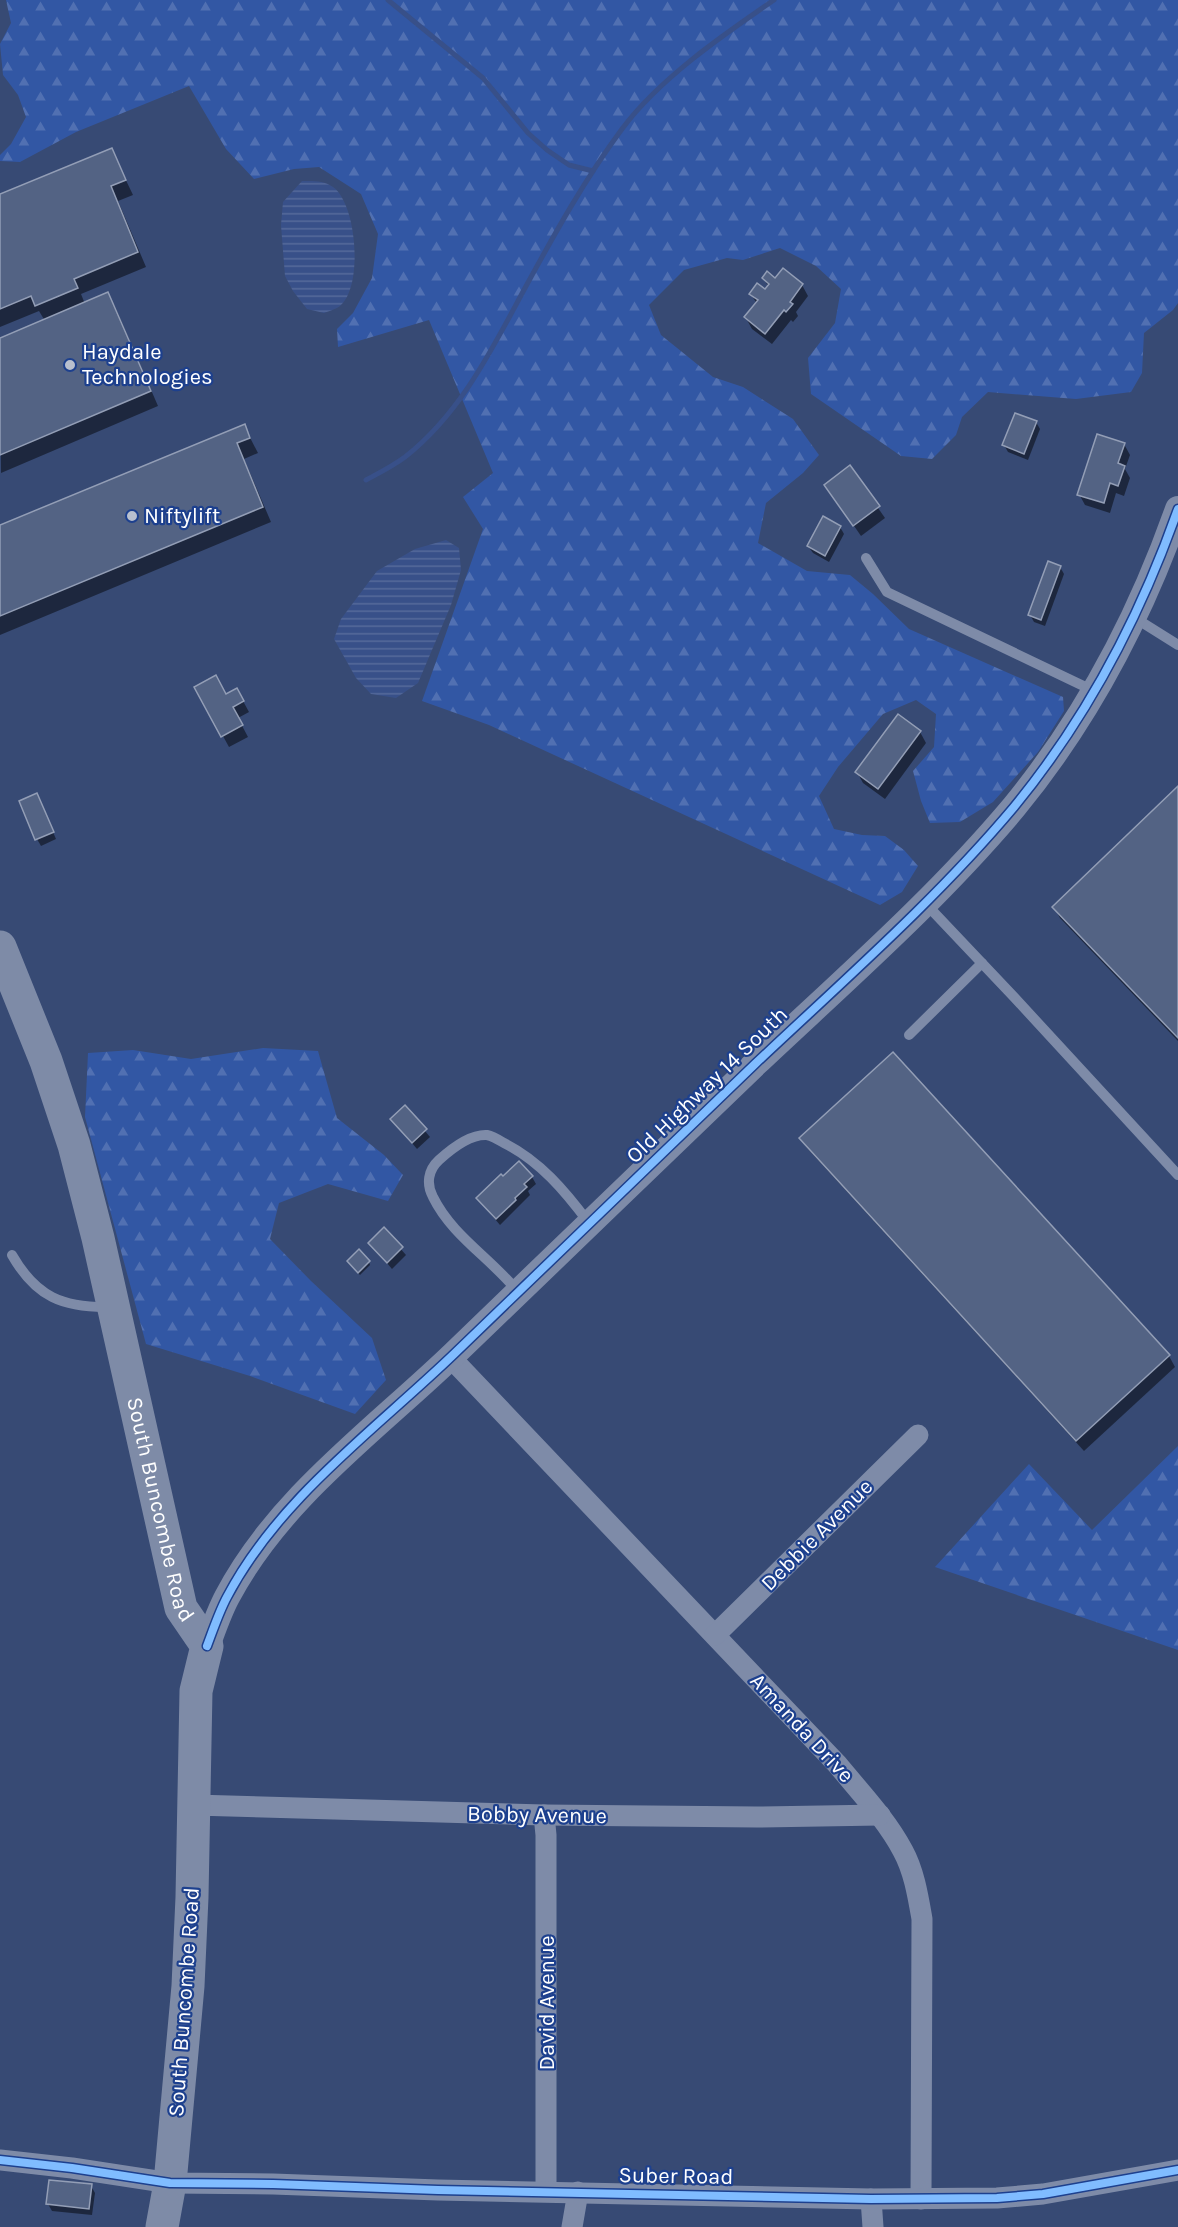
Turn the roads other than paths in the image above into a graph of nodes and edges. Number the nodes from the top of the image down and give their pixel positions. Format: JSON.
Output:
{"nodes":[{"id":1,"x":1178,"y":509,"type":"edge"},
{"id":2,"x":866,"y":558,"type":"dead end"},
{"id":3,"x":1134,"y":618,"type":"junction"},
{"id":4,"x":1178,"y":645,"type":"edge"},
{"id":5,"x":1094,"y":691,"type":"junction"},
{"id":6,"x":925,"y":903,"type":"junction"},
{"id":7,"x":0,"y":947,"type":"edge"},
{"id":8,"x":982,"y":963,"type":"junction"},
{"id":9,"x":909,"y":1035,"type":"dead end"},
{"id":10,"x":1178,"y":1175,"type":"edge"},
{"id":11,"x":589,"y":1223,"type":"junction"},
{"id":12,"x":12,"y":1255,"type":"dead end"},
{"id":13,"x":518,"y":1292,"type":"junction"},
{"id":14,"x":114,"y":1307,"type":"junction"},
{"id":15,"x":451,"y":1358,"type":"junction"},
{"id":16,"x":918,"y":1435,"type":"dead end"},
{"id":17,"x":716,"y":1635,"type":"junction"},
{"id":18,"x":207,"y":1646,"type":"junction"},
{"id":19,"x":194,"y":1805,"type":"junction"},
{"id":20,"x":544,"y":1815,"type":"junction"},
{"id":21,"x":880,"y":1815,"type":"junction"},
{"id":22,"x":0,"y":2160,"type":"edge"},
{"id":23,"x":1178,"y":2170,"type":"edge"},
{"id":24,"x":170,"y":2183,"type":"junction"},
{"id":25,"x":546,"y":2191,"type":"junction"},
{"id":26,"x":578,"y":2192,"type":"junction"},
{"id":27,"x":871,"y":2199,"type":"junction"},
{"id":28,"x":921,"y":2199,"type":"junction"},
{"id":29,"x":162,"y":2227,"type":"edge"},
{"id":30,"x":572,"y":2227,"type":"edge"},
{"id":31,"x":873,"y":2227,"type":"edge"}],
"edges":[{"from":1,"to":3,"type":"street","name":"Old Highway 14 South"},
{"from":2,"to":5,"type":"lane"},
{"from":3,"to":4,"type":"lane"},
{"from":3,"to":5,"type":"street","name":"Old Highway 14 South"},
{"from":5,"to":6,"type":"street","name":"Old Highway 14 South"},
{"from":6,"to":8,"type":"lane"},
{"from":6,"to":11,"type":"street","name":"Old Highway 14 South"},
{"from":7,"to":14,"type":"main road","name":"South Buncombe Road"},
{"from":8,"to":9,"type":"lane"},
{"from":8,"to":10,"type":"lane"},
{"from":11,"to":13,"type":"street","name":"Old Highway 14 South"},
{"from":11,"to":13,"type":"lane"},
{"from":12,"to":14,"type":"lane"},
{"from":13,"to":15,"type":"street","name":"Old Highway 14 South"},
{"from":14,"to":18,"type":"main road","name":"South Buncombe Road"},
{"from":15,"to":17,"type":"street","name":"Amanda Drive"},
{"from":15,"to":18,"type":"street","name":"Old Highway 14 South"},
{"from":16,"to":17,"type":"street","name":"Debbie Avenue"},
{"from":17,"to":21,"type":"street","name":"Amanda Drive"},
{"from":18,"to":19,"type":"main road","name":"South Buncombe Road"},
{"from":19,"to":20,"type":"street","name":"Bobby Avenue"},
{"from":19,"to":24,"type":"main road","name":"South Buncombe Road"},
{"from":20,"to":21,"type":"street","name":"Bobby Avenue"},
{"from":20,"to":25,"type":"street","name":"David Avenue"},
{"from":21,"to":28,"type":"street","name":"Amanda Drive"},
{"from":22,"to":24,"type":"street","name":"Suber Road"},
{"from":23,"to":28,"type":"street","name":"Suber Road"},
{"from":24,"to":25,"type":"street","name":"Suber Road"},
{"from":24,"to":29,"type":"main road","name":"South Buncombe Road"},
{"from":25,"to":26,"type":"street","name":"Suber Road"},
{"from":26,"to":27,"type":"street","name":"Suber Road"},
{"from":26,"to":30,"type":"street"},
{"from":27,"to":28,"type":"street","name":"Suber Road"},
{"from":27,"to":31,"type":"street"}]}
